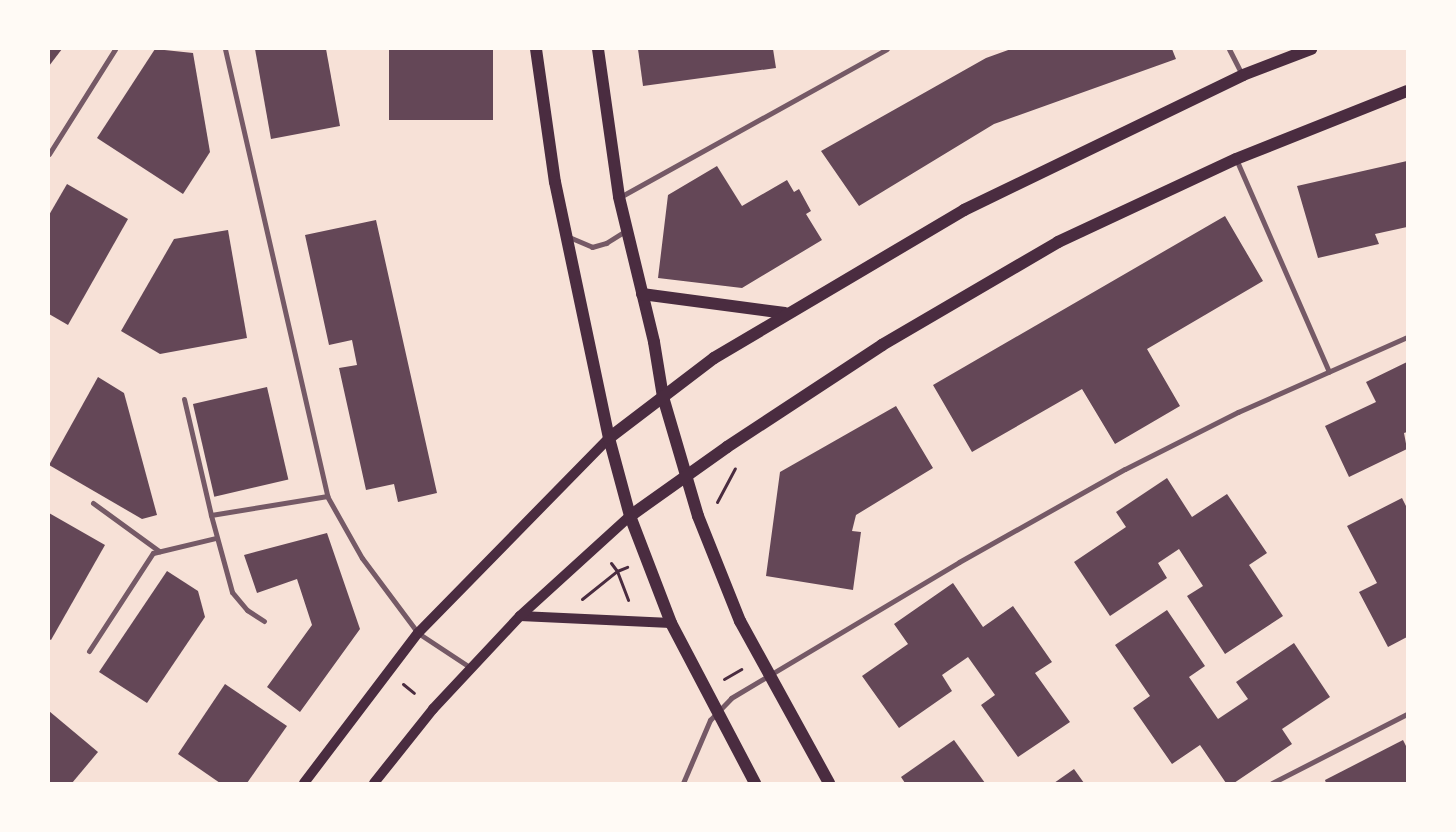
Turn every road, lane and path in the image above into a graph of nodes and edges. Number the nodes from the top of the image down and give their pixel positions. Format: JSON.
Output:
{"nodes":[{"id":1,"x":115,"y":49,"type":"edge"},
{"id":2,"x":226,"y":49,"type":"edge"},
{"id":3,"x":536,"y":49,"type":"edge"},
{"id":4,"x":598,"y":49,"type":"edge"},
{"id":5,"x":887,"y":49,"type":"edge"},
{"id":6,"x":1229,"y":49,"type":"edge"},
{"id":7,"x":1310,"y":49,"type":"edge"},
{"id":8,"x":1243,"y":75,"type":"junction"},
{"id":9,"x":1407,"y":91,"type":"edge"},
{"id":10,"x":49,"y":154,"type":"edge"},
{"id":11,"x":1236,"y":159,"type":"junction"},
{"id":12,"x":619,"y":198,"type":"junction"},
{"id":13,"x":626,"y":230,"type":"junction"},
{"id":14,"x":566,"y":235,"type":"junction"},
{"id":15,"x":642,"y":294,"type":"junction"},
{"id":16,"x":785,"y":313,"type":"junction"},
{"id":17,"x":1407,"y":337,"type":"edge"},
{"id":18,"x":1328,"y":372,"type":"junction"},
{"id":19,"x":664,"y":398,"type":"junction"},
{"id":20,"x":184,"y":399,"type":"dead end"},
{"id":21,"x":609,"y":438,"type":"junction"},
{"id":22,"x":736,"y":467,"type":"dead end"},
{"id":23,"x":687,"y":476,"type":"junction"},
{"id":24,"x":327,"y":496,"type":"junction"},
{"id":25,"x":717,"y":502,"type":"dead end"},
{"id":26,"x":93,"y":503,"type":"dead end"},
{"id":27,"x":211,"y":515,"type":"junction"},
{"id":28,"x":630,"y":516,"type":"junction"},
{"id":29,"x":216,"y":538,"type":"junction"},
{"id":30,"x":159,"y":552,"type":"junction"},
{"id":31,"x":611,"y":562,"type":"dead end"},
{"id":32,"x":627,"y":567,"type":"dead end"},
{"id":33,"x":617,"y":571,"type":"junction"},
{"id":34,"x":576,"y":604,"type":"dead end"},
{"id":35,"x":631,"y":607,"type":"dead end"},
{"id":36,"x":520,"y":616,"type":"junction"},
{"id":37,"x":264,"y":621,"type":"dead end"},
{"id":38,"x":670,"y":623,"type":"junction"},
{"id":39,"x":418,"y":633,"type":"junction"},
{"id":40,"x":88,"y":651,"type":"dead end"},
{"id":41,"x":471,"y":668,"type":"junction"},
{"id":42,"x":741,"y":669,"type":"dead end"},
{"id":43,"x":769,"y":678,"type":"junction"},
{"id":44,"x":399,"y":681,"type":"dead end"},
{"id":45,"x":720,"y":681,"type":"dead end"},
{"id":46,"x":414,"y":693,"type":"dead end"},
{"id":47,"x":717,"y":713,"type":"junction"},
{"id":48,"x":1407,"y":714,"type":"edge"},
{"id":49,"x":304,"y":783,"type":"edge"},
{"id":50,"x":374,"y":783,"type":"edge"},
{"id":51,"x":683,"y":783,"type":"edge"},
{"id":52,"x":755,"y":783,"type":"edge"},
{"id":53,"x":829,"y":783,"type":"edge"},
{"id":54,"x":1272,"y":783,"type":"edge"}],
"edges":[{"from":1,"to":10,"type":"street"},
{"from":2,"to":24,"type":"street"},
{"from":3,"to":14,"type":"main road"},
{"from":4,"to":12,"type":"main road"},
{"from":5,"to":12,"type":"street"},
{"from":6,"to":8,"type":"street"},
{"from":7,"to":8,"type":"main road"},
{"from":8,"to":16,"type":"main road"},
{"from":9,"to":11,"type":"main road"},
{"from":11,"to":18,"type":"street"},
{"from":11,"to":23,"type":"main road"},
{"from":12,"to":13,"type":"main road"},
{"from":13,"to":14,"type":"street"},
{"from":13,"to":15,"type":"main road"},
{"from":14,"to":21,"type":"main road"},
{"from":15,"to":16,"type":"main road"},
{"from":15,"to":19,"type":"main road"},
{"from":16,"to":19,"type":"main road"},
{"from":17,"to":18,"type":"street"},
{"from":18,"to":43,"type":"street"},
{"from":19,"to":21,"type":"main road"},
{"from":19,"to":23,"type":"main road"},
{"from":20,"to":27,"type":"street"},
{"from":21,"to":28,"type":"main road"},
{"from":21,"to":39,"type":"main road"},
{"from":22,"to":25,"type":"path"},
{"from":23,"to":28,"type":"main road"},
{"from":23,"to":43,"type":"main road"},
{"from":24,"to":27,"type":"street"},
{"from":24,"to":39,"type":"street"},
{"from":26,"to":30,"type":"street"},
{"from":27,"to":29,"type":"street"},
{"from":28,"to":36,"type":"main road"},
{"from":28,"to":38,"type":"main road"},
{"from":29,"to":30,"type":"street"},
{"from":29,"to":37,"type":"street"},
{"from":30,"to":40,"type":"street"},
{"from":31,"to":33,"type":"path"},
{"from":32,"to":33,"type":"path"},
{"from":33,"to":34,"type":"path"},
{"from":33,"to":35,"type":"path"},
{"from":36,"to":38,"type":"main road"},
{"from":36,"to":41,"type":"main road"},
{"from":38,"to":47,"type":"main road"},
{"from":39,"to":41,"type":"street"},
{"from":39,"to":49,"type":"main road"},
{"from":41,"to":50,"type":"main road"},
{"from":42,"to":45,"type":"path"},
{"from":43,"to":47,"type":"street"},
{"from":43,"to":53,"type":"main road"},
{"from":44,"to":46,"type":"path"},
{"from":47,"to":51,"type":"street"},
{"from":47,"to":52,"type":"main road"},
{"from":48,"to":54,"type":"street"}]}
